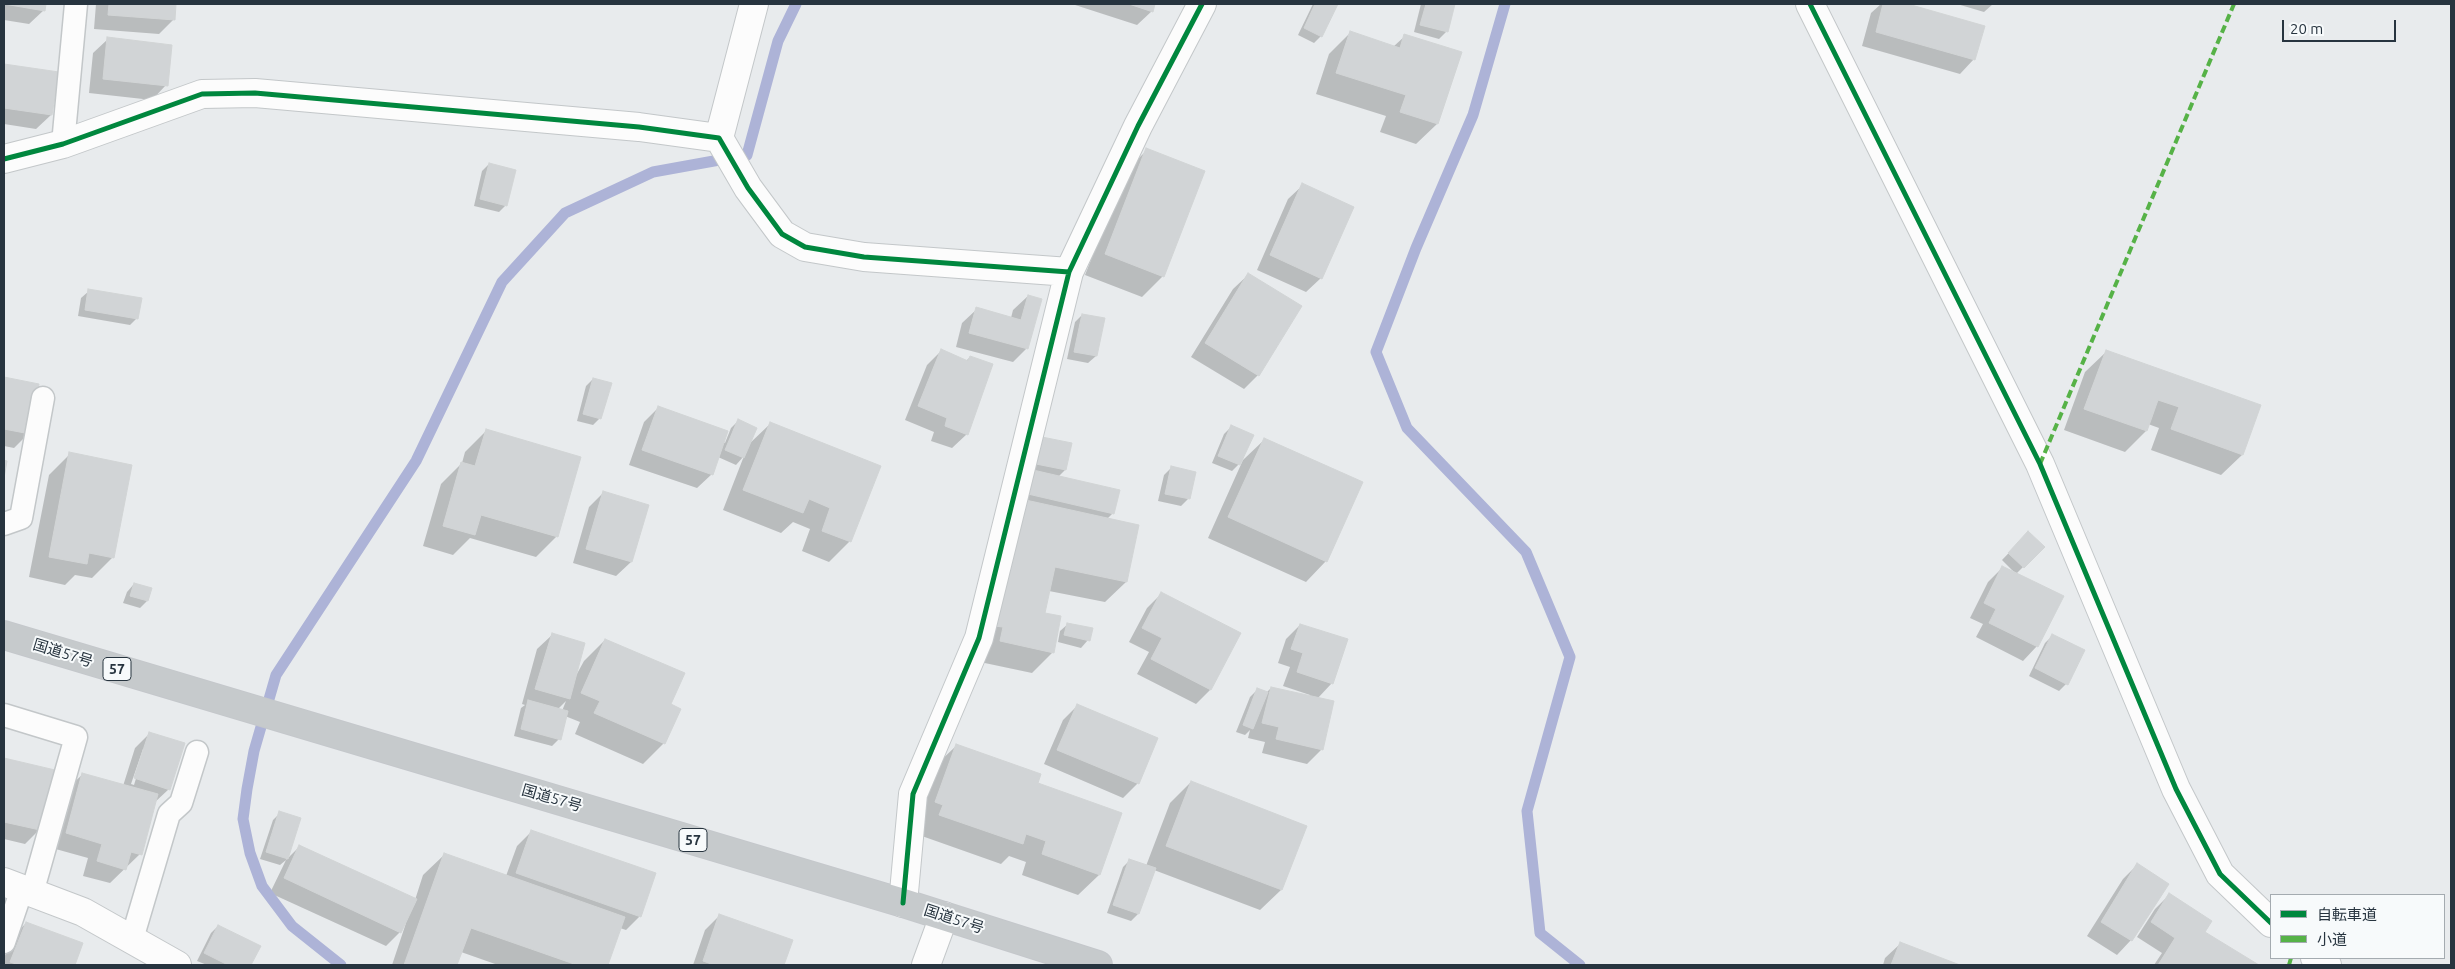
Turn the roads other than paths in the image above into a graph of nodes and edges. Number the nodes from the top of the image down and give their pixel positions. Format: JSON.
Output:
{"nodes":[{"id":1,"x":76,"y":4,"type":"edge"},
{"id":2,"x":754,"y":4,"type":"edge"},
{"id":3,"x":1202,"y":4,"type":"edge"},
{"id":4,"x":1810,"y":4,"type":"edge"},
{"id":5,"x":719,"y":138,"type":"junction"},
{"id":6,"x":63,"y":144,"type":"junction"},
{"id":7,"x":4,"y":159,"type":"edge"},
{"id":8,"x":1069,"y":272,"type":"junction"},
{"id":9,"x":43,"y":398,"type":"dead end"},
{"id":10,"x":4,"y":524,"type":"edge"},
{"id":11,"x":4,"y":635,"type":"edge"},
{"id":12,"x":4,"y":715,"type":"edge"},
{"id":13,"x":197,"y":752,"type":"dead end"},
{"id":14,"x":19,"y":888,"type":"edge"},
{"id":15,"x":903,"y":902,"type":"junction"},
{"id":16,"x":944,"y":916,"type":"junction"},
{"id":17,"x":2270,"y":921,"type":"edge"},
{"id":18,"x":132,"y":939,"type":"junction"},
{"id":19,"x":4,"y":942,"type":"edge"},
{"id":20,"x":178,"y":965,"type":"edge"},
{"id":21,"x":926,"y":965,"type":"edge"},
{"id":22,"x":1098,"y":965,"type":"edge"}],
"edges":[{"from":1,"to":6,"type":"lane"},
{"from":2,"to":5,"type":"street"},
{"from":3,"to":8,"type":"street"},
{"from":4,"to":17,"type":"street"},
{"from":5,"to":6,"type":"street"},
{"from":5,"to":8,"type":"street"},
{"from":6,"to":7,"type":"street"},
{"from":8,"to":15,"type":"street"},
{"from":9,"to":10,"type":"lane"},
{"from":11,"to":15,"type":"highway","name":"国道57号","number":"57"},
{"from":12,"to":14,"type":"lane"},
{"from":13,"to":18,"type":"lane"},
{"from":14,"to":18,"type":"street"},
{"from":14,"to":19,"type":"lane"},
{"from":15,"to":16,"type":"highway","name":"国道57号","number":"57"},
{"from":16,"to":21,"type":"street"},
{"from":16,"to":22,"type":"highway","name":"国道57号","number":"57"},
{"from":18,"to":20,"type":"street"}]}
